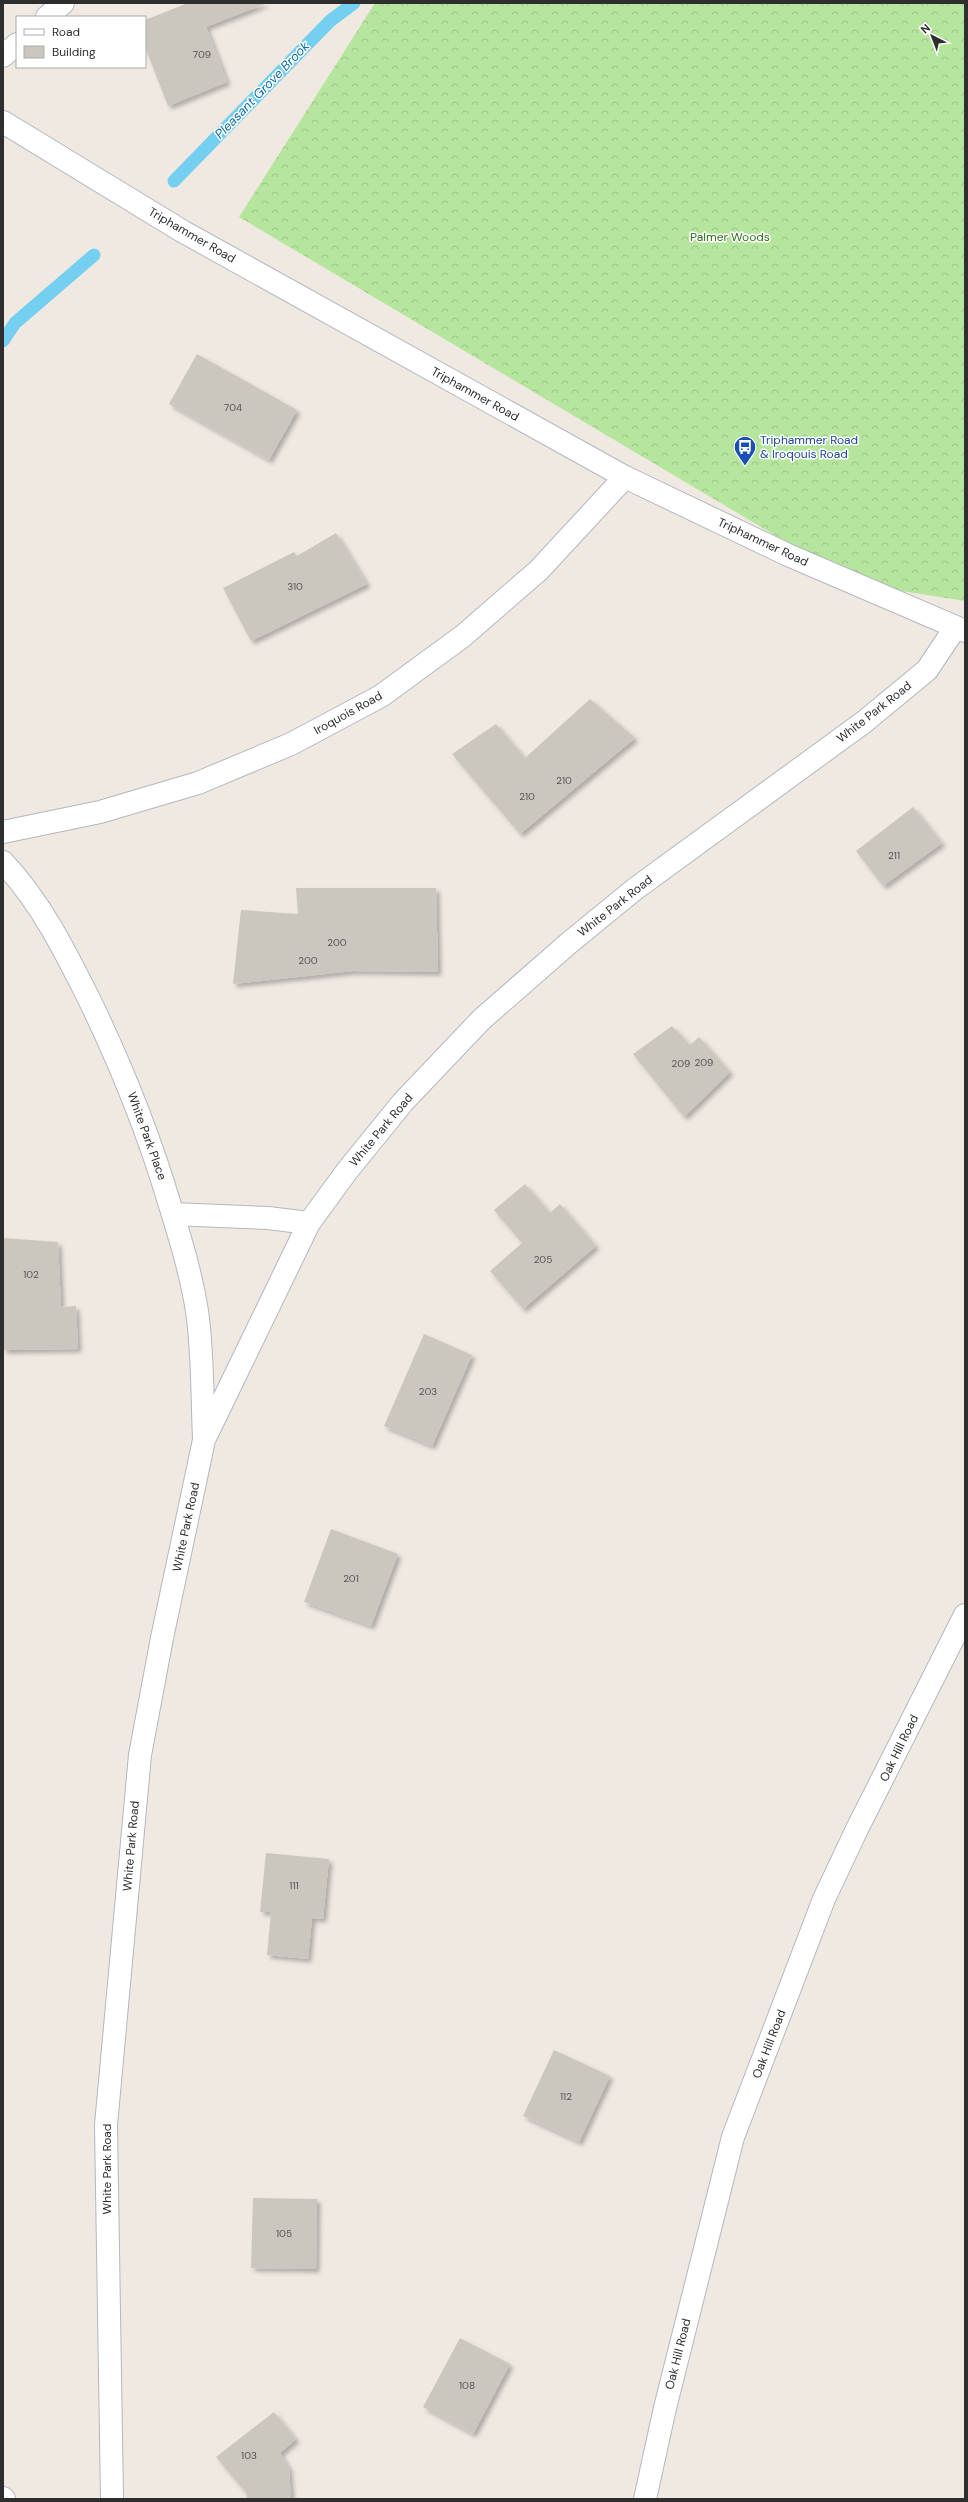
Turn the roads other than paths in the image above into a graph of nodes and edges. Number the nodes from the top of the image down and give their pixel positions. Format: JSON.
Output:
{"nodes":[{"id":1,"x":63,"y":3,"type":"edge"},
{"id":2,"x":48,"y":16,"type":"edge"},
{"id":3,"x":16,"y":45,"type":"edge"},
{"id":4,"x":3,"y":56,"type":"edge"},
{"id":5,"x":3,"y":122,"type":"edge"},
{"id":6,"x":625,"y":477,"type":"junction"},
{"id":7,"x":960,"y":629,"type":"edge"},
{"id":8,"x":3,"y":832,"type":"edge"},
{"id":9,"x":3,"y":862,"type":"edge"},
{"id":10,"x":173,"y":1214,"type":"junction"},
{"id":11,"x":309,"y":1223,"type":"junction"},
{"id":12,"x":204,"y":1440,"type":"junction"},
{"id":13,"x":965,"y":1615,"type":"edge"},
{"id":14,"x":112,"y":2499,"type":"edge"},
{"id":15,"x":645,"y":2499,"type":"edge"}],
"edges":[{"from":1,"to":2,"type":"street"},
{"from":3,"to":4,"type":"street"},
{"from":5,"to":6,"type":"street","name":"Triphammer Road"},
{"from":6,"to":7,"type":"street","name":"Triphammer Road"},
{"from":6,"to":8,"type":"street","name":"Iroquois Road"},
{"from":7,"to":11,"type":"street","name":"White Park Road"},
{"from":9,"to":10,"type":"street","name":"White Park Place"},
{"from":10,"to":11,"type":"street"},
{"from":10,"to":12,"type":"street","name":"White Park Place"},
{"from":11,"to":12,"type":"street","name":"White Park Road"},
{"from":12,"to":14,"type":"street","name":"White Park Road"},
{"from":13,"to":15,"type":"street","name":"Oak Hill Road"}]}
